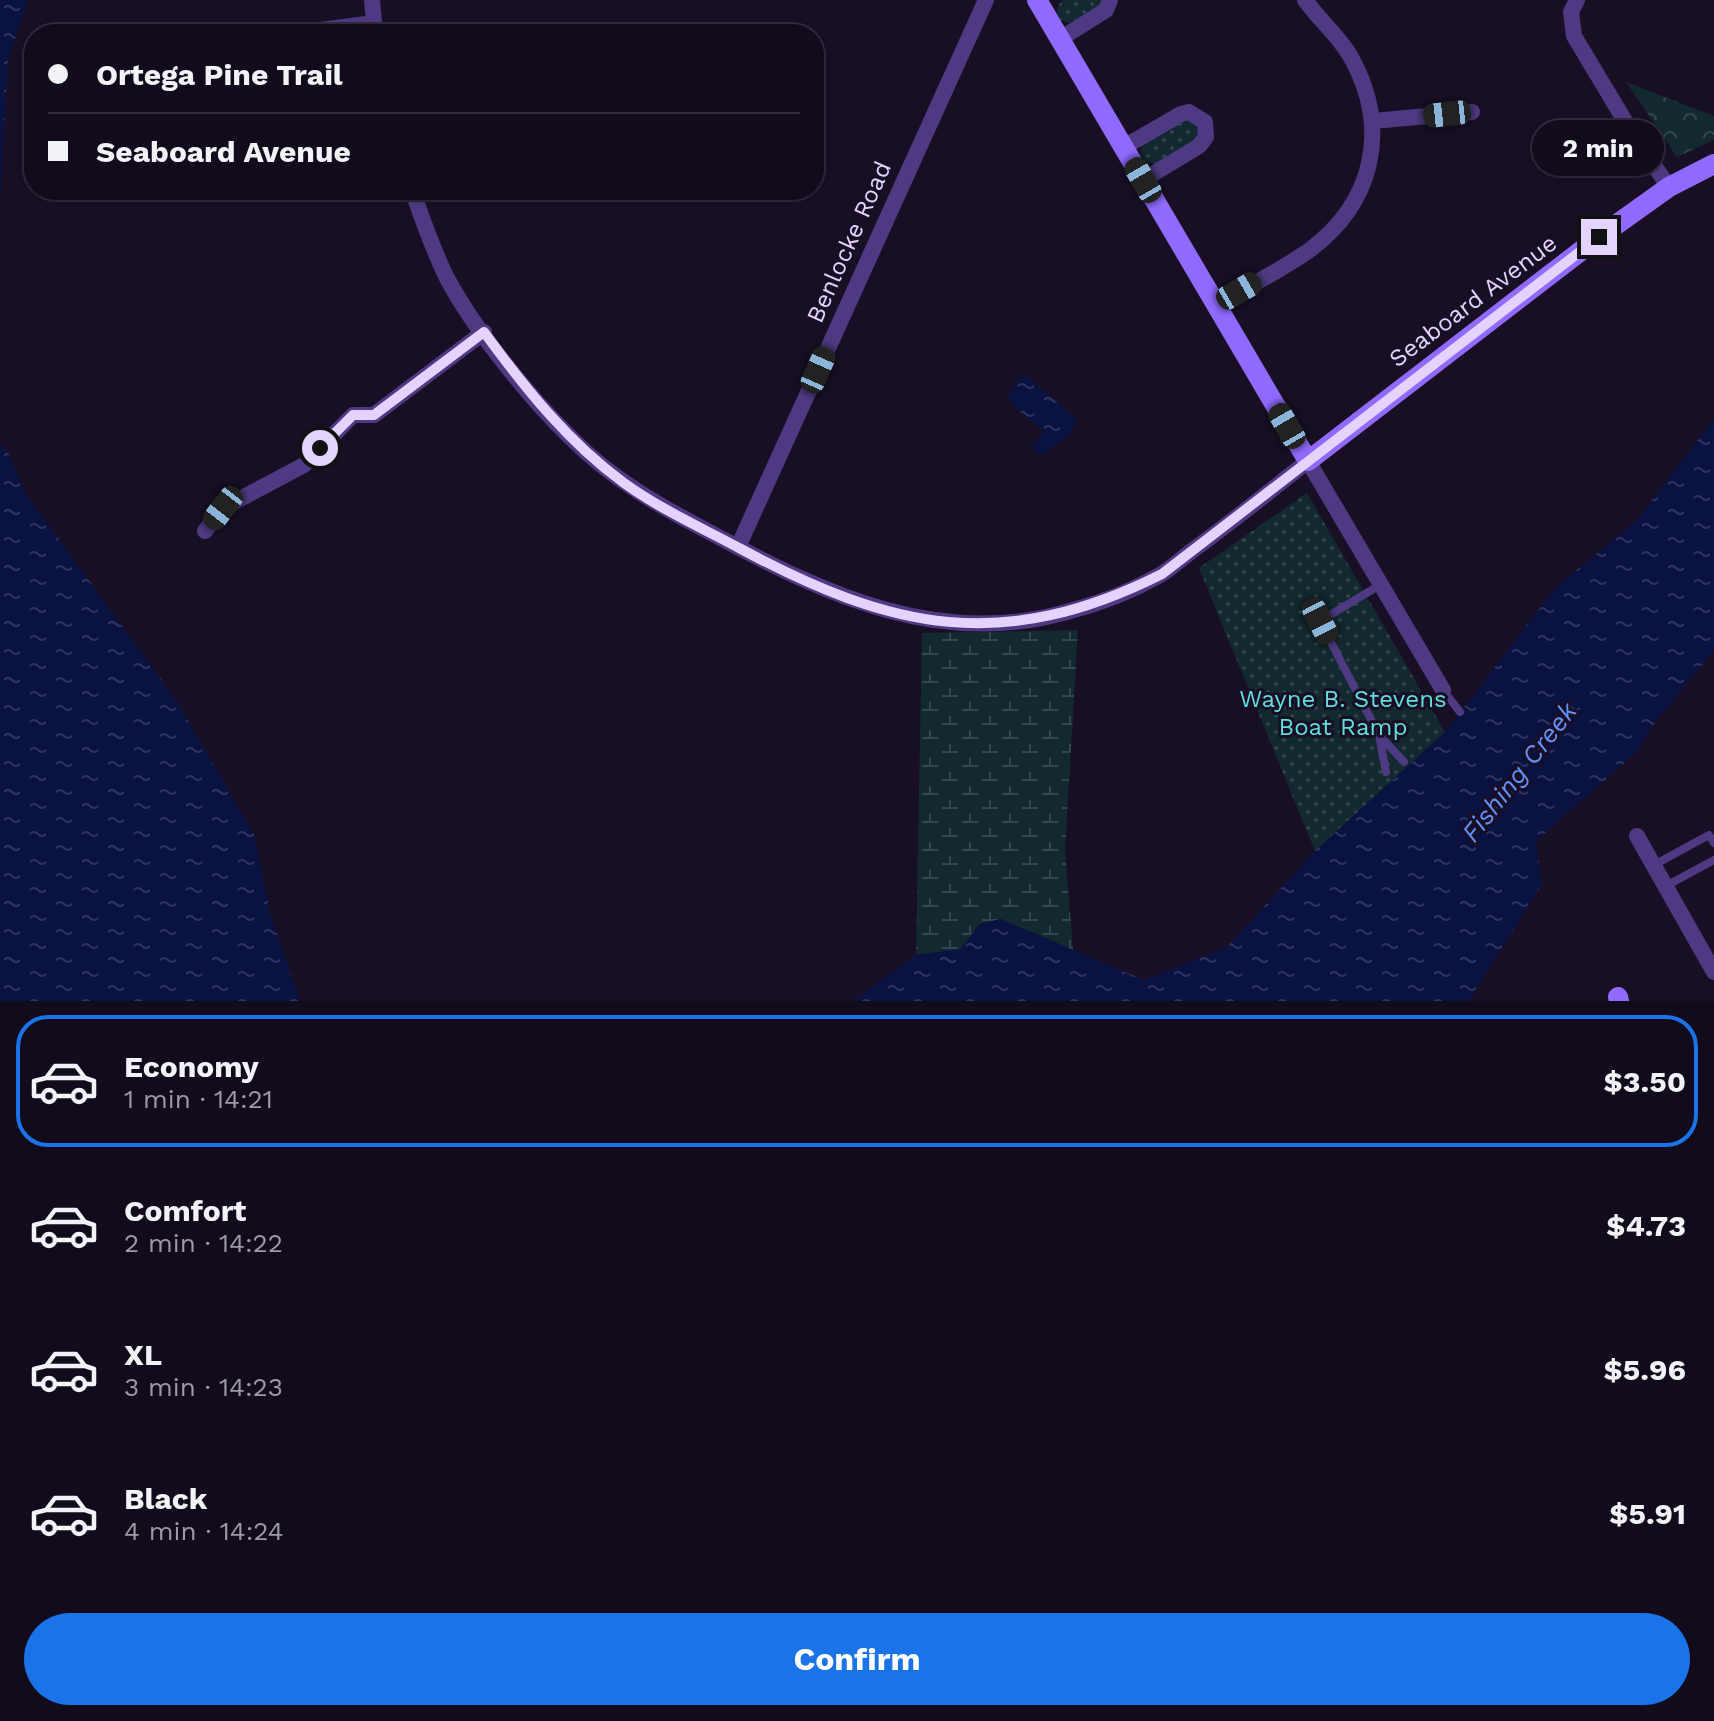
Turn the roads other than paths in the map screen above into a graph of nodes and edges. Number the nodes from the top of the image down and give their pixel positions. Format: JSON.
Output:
{"nodes":[{"id":1,"x":372,"y":0,"type":"edge"},
{"id":2,"x":986,"y":0,"type":"edge"},
{"id":3,"x":1110,"y":0,"type":"edge"},
{"id":4,"x":1305,"y":0,"type":"edge"},
{"id":5,"x":1577,"y":0,"type":"edge"},
{"id":6,"x":1043,"y":2,"type":"edge"},
{"id":7,"x":374,"y":24,"type":"edge"},
{"id":8,"x":1060,"y":39,"type":"junction"},
{"id":9,"x":1472,"y":112,"type":"dead end"},
{"id":10,"x":1373,"y":121,"type":"junction"},
{"id":11,"x":1124,"y":147,"type":"junction"},
{"id":12,"x":1714,"y":164,"type":"edge"},
{"id":13,"x":1143,"y":180,"type":"junction"},
{"id":14,"x":1669,"y":187,"type":"junction"},
{"id":15,"x":416,"y":200,"type":"edge"},
{"id":16,"x":1216,"y":305,"type":"junction"},
{"id":17,"x":484,"y":332,"type":"junction"},
{"id":18,"x":1308,"y":461,"type":"junction"},
{"id":19,"x":205,"y":531,"type":"dead end"},
{"id":20,"x":738,"y":547,"type":"junction"},
{"id":21,"x":1380,"y":585,"type":"junction"},
{"id":22,"x":1443,"y":690,"type":"joint"},
{"id":23,"x":1460,"y":712,"type":"dead end"},
{"id":24,"x":1379,"y":735,"type":"junction"},
{"id":25,"x":1404,"y":762,"type":"dead end"},
{"id":26,"x":1386,"y":772,"type":"dead end"},
{"id":27,"x":1637,"y":836,"type":"dead end"},
{"id":28,"x":1714,"y":843,"type":"edge"},
{"id":29,"x":1714,"y":860,"type":"edge"},
{"id":30,"x":1654,"y":865,"type":"junction"},
{"id":31,"x":1666,"y":886,"type":"junction"},
{"id":32,"x":1714,"y":972,"type":"edge"}],
"edges":[{"from":1,"to":7,"type":"street"},
{"from":2,"to":20,"type":"street","name":"Benlocke Road"},
{"from":3,"to":8,"type":"street"},
{"from":4,"to":10,"type":"street"},
{"from":5,"to":14,"type":"street"},
{"from":6,"to":8,"type":"street"},
{"from":8,"to":11,"type":"street"},
{"from":9,"to":10,"type":"street"},
{"from":10,"to":16,"type":"street"},
{"from":11,"to":13,"type":"street"},
{"from":11,"to":13,"type":"street"},
{"from":12,"to":14,"type":"street","name":"Seaboard Avenue"},
{"from":13,"to":16,"type":"street"},
{"from":14,"to":18,"type":"street","name":"Seaboard Avenue"},
{"from":15,"to":17,"type":"street"},
{"from":16,"to":18,"type":"street"},
{"from":17,"to":19,"type":"street"},
{"from":17,"to":20,"type":"street"},
{"from":18,"to":20,"type":"street"},
{"from":18,"to":21,"type":"street"},
{"from":21,"to":22,"type":"street"},
{"from":21,"to":24,"type":"lane"},
{"from":22,"to":23,"type":"lane"},
{"from":24,"to":25,"type":"lane"},
{"from":24,"to":26,"type":"lane"},
{"from":27,"to":30,"type":"street"},
{"from":28,"to":30,"type":"lane"},
{"from":29,"to":31,"type":"lane"},
{"from":30,"to":31,"type":"street"},
{"from":31,"to":32,"type":"street"}]}
